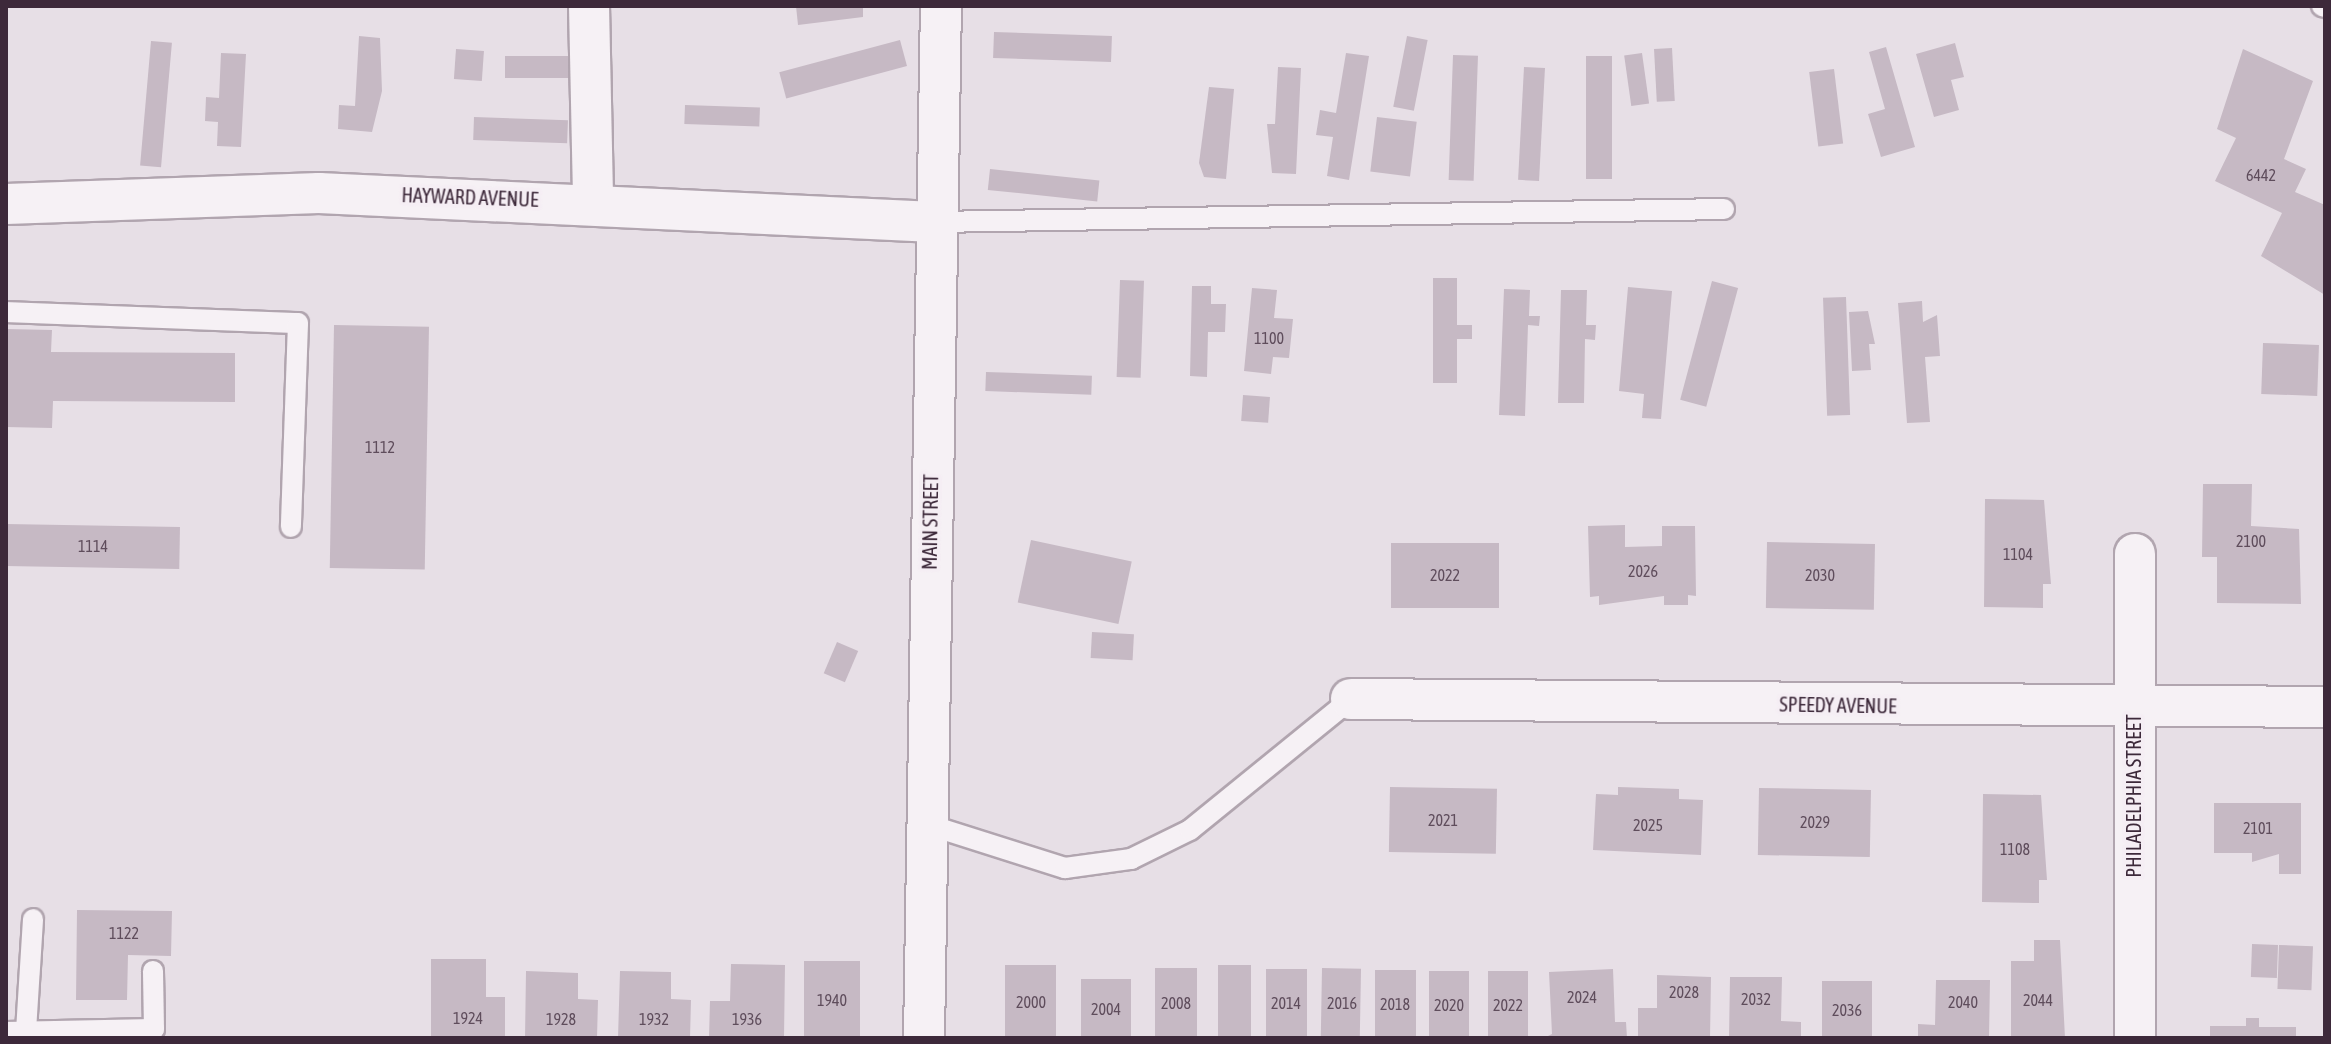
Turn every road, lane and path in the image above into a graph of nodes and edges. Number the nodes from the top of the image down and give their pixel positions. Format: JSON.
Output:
{"nodes":[{"id":1,"x":589,"y":6,"type":"edge"},
{"id":2,"x":941,"y":6,"type":"edge"},
{"id":3,"x":593,"y":200,"type":"junction"},
{"id":4,"x":6,"y":204,"type":"edge"},
{"id":5,"x":1724,"y":209,"type":"dead end"},
{"id":6,"x":934,"y":222,"type":"junction"},
{"id":7,"x":6,"y":312,"type":"edge"},
{"id":8,"x":291,"y":527,"type":"dead end"},
{"id":9,"x":2135,"y":554,"type":"dead end"},
{"id":10,"x":1351,"y":699,"type":"joint"},
{"id":11,"x":2325,"y":707,"type":"edge"},
{"id":12,"x":2132,"y":709,"type":"junction"},
{"id":13,"x":926,"y":824,"type":"junction"},
{"id":14,"x":33,"y":919,"type":"dead end"},
{"id":15,"x":153,"y":971,"type":"dead end"},
{"id":16,"x":16,"y":1031,"type":"edge"},
{"id":17,"x":924,"y":1038,"type":"edge"},
{"id":18,"x":2135,"y":1038,"type":"edge"}],
"edges":[{"from":1,"to":3,"type":"street"},
{"from":2,"to":6,"type":"street","name":"MAIN STREET"},
{"from":3,"to":4,"type":"street","name":"HAYWARD AVENUE"},
{"from":3,"to":6,"type":"street","name":"HAYWARD AVENUE"},
{"from":5,"to":6,"type":"lane"},
{"from":6,"to":13,"type":"street","name":"MAIN STREET"},
{"from":7,"to":8,"type":"lane"},
{"from":9,"to":12,"type":"street","name":"PHILADELPHIA STREET"},
{"from":10,"to":12,"type":"street","name":"SPEEDY AVENUE"},
{"from":10,"to":13,"type":"lane"},
{"from":11,"to":12,"type":"street","name":"SPEEDY AVENUE"},
{"from":12,"to":18,"type":"street","name":"PHILADELPHIA STREET"},
{"from":13,"to":17,"type":"street","name":"MAIN STREET"},
{"from":14,"to":16,"type":"lane"},
{"from":15,"to":16,"type":"lane"}]}
